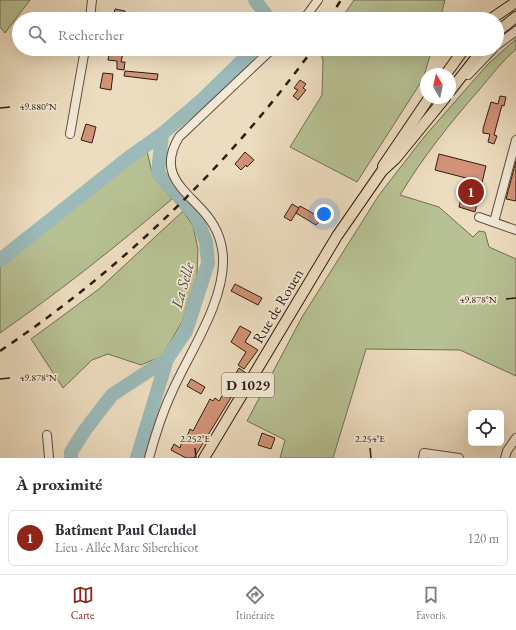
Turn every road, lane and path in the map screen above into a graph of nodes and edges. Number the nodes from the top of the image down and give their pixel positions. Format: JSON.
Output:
{"nodes":[{"id":1,"x":92,"y":0,"type":"edge"},
{"id":2,"x":318,"y":0,"type":"edge"},
{"id":3,"x":516,"y":2,"type":"edge"},
{"id":4,"x":91,"y":12,"type":"edge"},
{"id":5,"x":309,"y":12,"type":"edge"},
{"id":6,"x":501,"y":12,"type":"edge"},
{"id":7,"x":516,"y":17,"type":"edge"},
{"id":8,"x":504,"y":26,"type":"edge"},
{"id":9,"x":516,"y":31,"type":"edge"},
{"id":10,"x":504,"y":40,"type":"edge"},
{"id":11,"x":84,"y":56,"type":"edge"},
{"id":12,"x":265,"y":56,"type":"edge"},
{"id":13,"x":459,"y":56,"type":"edge"},
{"id":14,"x":478,"y":56,"type":"edge"},
{"id":15,"x":486,"y":56,"type":"edge"},
{"id":16,"x":450,"y":68,"type":"edge"},
{"id":17,"x":456,"y":84,"type":"edge"},
{"id":18,"x":456,"y":86,"type":"edge"},
{"id":19,"x":425,"y":104,"type":"edge"},
{"id":20,"x":440,"y":104,"type":"edge"},
{"id":21,"x":70,"y":134,"type":"dead end"},
{"id":22,"x":516,"y":140,"type":"edge"},
{"id":23,"x":382,"y":171,"type":"junction"},
{"id":24,"x":479,"y":217,"type":"dead end"},
{"id":25,"x":494,"y":222,"type":"junction"},
{"id":26,"x":516,"y":230,"type":"edge"},
{"id":27,"x":47,"y":434,"type":"dead end"},
{"id":28,"x":516,"y":438,"type":"edge"},
{"id":29,"x":49,"y":458,"type":"edge"},
{"id":30,"x":149,"y":458,"type":"edge"},
{"id":31,"x":204,"y":458,"type":"edge"},
{"id":32,"x":423,"y":458,"type":"edge"},
{"id":33,"x":459,"y":458,"type":"edge"},
{"id":34,"x":505,"y":458,"type":"edge"}],
"edges":[{"from":1,"to":4,"type":"street"},
{"from":2,"to":5,"type":"street"},
{"from":3,"to":6,"type":"main road"},
{"from":7,"to":8,"type":"main road"},
{"from":9,"to":10,"type":"street"},
{"from":11,"to":21,"type":"street"},
{"from":12,"to":30,"type":"street"},
{"from":13,"to":16,"type":"main road"},
{"from":14,"to":17,"type":"main road"},
{"from":15,"to":18,"type":"street"},
{"from":19,"to":23,"type":"main road","name":"Rue de Rouen","number":"D 1029"},
{"from":20,"to":23,"type":"main road","name":"Rue de Rouen","number":"D 1029"},
{"from":22,"to":25,"type":"street"},
{"from":23,"to":31,"type":"main road","name":"Rue de Rouen","number":"D 1029"},
{"from":24,"to":25,"type":"street"},
{"from":25,"to":26,"type":"street"},
{"from":27,"to":29,"type":"street"},
{"from":28,"to":34,"type":"street"},
{"from":32,"to":33,"type":"street"}]}
